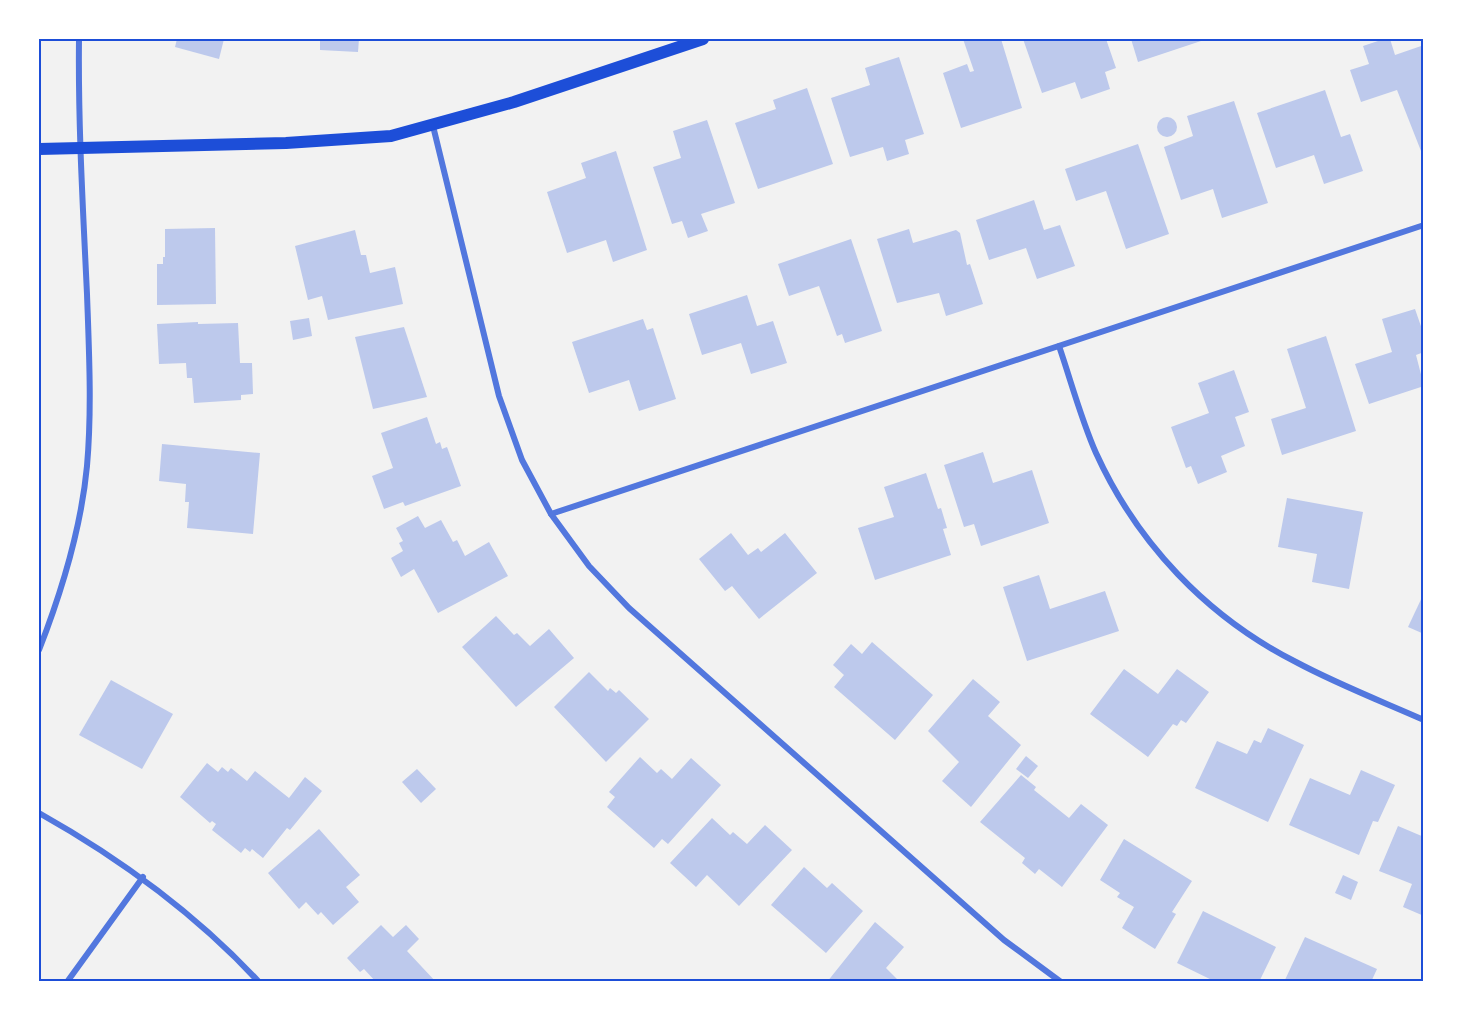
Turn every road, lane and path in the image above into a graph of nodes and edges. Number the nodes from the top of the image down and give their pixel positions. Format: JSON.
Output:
{"nodes":[{"id":1,"x":80,"y":39,"type":"edge"},
{"id":2,"x":703,"y":39,"type":"edge"},
{"id":3,"x":433,"y":126,"type":"junction"},
{"id":4,"x":80,"y":147,"type":"junction"},
{"id":5,"x":39,"y":149,"type":"edge"},
{"id":6,"x":1424,"y":225,"type":"edge"},
{"id":7,"x":1059,"y":346,"type":"junction"},
{"id":8,"x":551,"y":514,"type":"junction"},
{"id":9,"x":39,"y":650,"type":"edge"},
{"id":10,"x":1424,"y":720,"type":"edge"},
{"id":11,"x":39,"y":813,"type":"edge"},
{"id":12,"x":143,"y":877,"type":"junction"},
{"id":13,"x":67,"y":982,"type":"edge"},
{"id":14,"x":259,"y":982,"type":"edge"},
{"id":15,"x":1061,"y":982,"type":"edge"}],
"edges":[{"from":1,"to":4,"type":"street"},
{"from":2,"to":3,"type":"main road"},
{"from":3,"to":4,"type":"main road"},
{"from":3,"to":8,"type":"street"},
{"from":4,"to":5,"type":"main road"},
{"from":4,"to":9,"type":"street"},
{"from":6,"to":7,"type":"street"},
{"from":7,"to":8,"type":"street"},
{"from":7,"to":10,"type":"street"},
{"from":8,"to":15,"type":"street"},
{"from":11,"to":12,"type":"street"},
{"from":12,"to":13,"type":"street"},
{"from":12,"to":14,"type":"street"}]}
